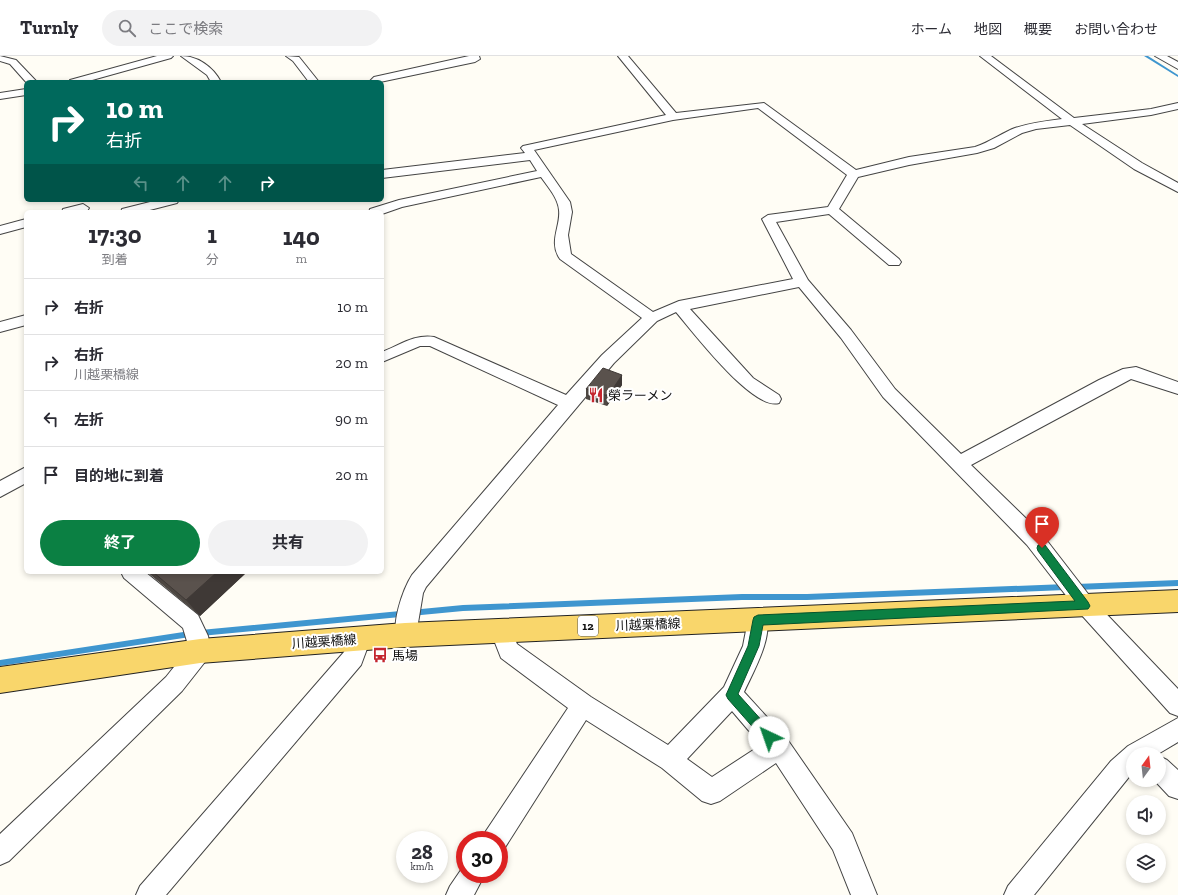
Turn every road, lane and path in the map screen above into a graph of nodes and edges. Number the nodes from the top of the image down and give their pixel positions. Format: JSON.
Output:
{"nodes":[{"id":1,"x":168,"y":56,"type":"edge"},
{"id":2,"x":186,"y":56,"type":"edge"},
{"id":3,"x":291,"y":56,"type":"edge"},
{"id":4,"x":474,"y":56,"type":"edge"},
{"id":5,"x":623,"y":56,"type":"edge"},
{"id":6,"x":985,"y":56,"type":"edge"},
{"id":7,"x":1160,"y":56,"type":"edge"},
{"id":8,"x":0,"y":58,"type":"edge"},
{"id":9,"x":1178,"y":66,"type":"edge"},
{"id":10,"x":30,"y":80,"type":"edge"},
{"id":11,"x":81,"y":80,"type":"edge"},
{"id":12,"x":215,"y":80,"type":"edge"},
{"id":13,"x":312,"y":80,"type":"edge"},
{"id":14,"x":377,"y":80,"type":"edge"},
{"id":15,"x":24,"y":93,"type":"edge"},
{"id":16,"x":0,"y":96,"type":"edge"},
{"id":17,"x":1178,"y":106,"type":"edge"},
{"id":18,"x":673,"y":117,"type":"junction"},
{"id":19,"x":1071,"y":121,"type":"junction"},
{"id":20,"x":533,"y":156,"type":"junction"},
{"id":21,"x":545,"y":173,"type":"junction"},
{"id":22,"x":384,"y":174,"type":"edge"},
{"id":23,"x":854,"y":174,"type":"junction"},
{"id":24,"x":1178,"y":188,"type":"edge"},
{"id":25,"x":165,"y":202,"type":"edge"},
{"id":26,"x":135,"y":210,"type":"edge"},
{"id":27,"x":381,"y":210,"type":"edge"},
{"id":28,"x":832,"y":210,"type":"junction"},
{"id":29,"x":24,"y":224,"type":"edge"},
{"id":30,"x":0,"y":230,"type":"edge"},
{"id":31,"x":894,"y":262,"type":"dead end"},
{"id":32,"x":802,"y":282,"type":"junction"},
{"id":33,"x":679,"y":306,"type":"junction"},
{"id":34,"x":652,"y":318,"type":"junction"},
{"id":35,"x":24,"y":321,"type":"edge"},
{"id":36,"x":0,"y":327,"type":"edge"},
{"id":37,"x":384,"y":356,"type":"edge"},
{"id":38,"x":1176,"y":389,"type":"edge"},
{"id":39,"x":773,"y":399,"type":"dead end"},
{"id":40,"x":569,"y":403,"type":"junction"},
{"id":41,"x":959,"y":463,"type":"junction"},
{"id":42,"x":133,"y":574,"type":"edge"},
{"id":43,"x":1178,"y":601,"type":"edge"},
{"id":44,"x":1084,"y":606,"type":"junction"},
{"id":45,"x":758,"y":620,"type":"junction"},
{"id":46,"x":501,"y":630,"type":"junction"},
{"id":47,"x":405,"y":635,"type":"junction"},
{"id":48,"x":360,"y":638,"type":"junction"},
{"id":49,"x":200,"y":651,"type":"junction"},
{"id":50,"x":0,"y":680,"type":"edge"},
{"id":51,"x":732,"y":695,"type":"junction"},
{"id":52,"x":583,"y":705,"type":"junction"},
{"id":53,"x":1178,"y":706,"type":"edge"},
{"id":54,"x":1178,"y":729,"type":"edge"},
{"id":55,"x":779,"y":747,"type":"junction"},
{"id":56,"x":1149,"y":747,"type":"edge"},
{"id":57,"x":670,"y":760,"type":"junction"},
{"id":58,"x":1126,"y":763,"type":"edge"},
{"id":59,"x":1166,"y":775,"type":"edge"},
{"id":60,"x":1178,"y":787,"type":"edge"},
{"id":61,"x":501,"y":831,"type":"edge"},
{"id":62,"x":0,"y":852,"type":"edge"},
{"id":63,"x":466,"y":883,"type":"edge"},
{"id":64,"x":149,"y":895,"type":"edge"},
{"id":65,"x":459,"y":895,"type":"edge"},
{"id":66,"x":864,"y":895,"type":"edge"},
{"id":67,"x":1017,"y":895,"type":"edge"}],
"edges":[{"from":1,"to":11,"type":"street"},
{"from":2,"to":12,"type":"street"},
{"from":3,"to":13,"type":"street"},
{"from":4,"to":14,"type":"street"},
{"from":5,"to":18,"type":"street"},
{"from":6,"to":19,"type":"street"},
{"from":7,"to":9,"type":"street"},
{"from":8,"to":10,"type":"street"},
{"from":15,"to":16,"type":"street"},
{"from":17,"to":19,"type":"street"},
{"from":18,"to":20,"type":"street"},
{"from":18,"to":23,"type":"street"},
{"from":19,"to":23,"type":"street"},
{"from":19,"to":24,"type":"street"},
{"from":20,"to":21,"type":"street"},
{"from":20,"to":22,"type":"street"},
{"from":21,"to":27,"type":"street"},
{"from":21,"to":34,"type":"street"},
{"from":23,"to":28,"type":"street"},
{"from":25,"to":26,"type":"street"},
{"from":28,"to":31,"type":"street"},
{"from":28,"to":32,"type":"street"},
{"from":29,"to":30,"type":"street"},
{"from":32,"to":33,"type":"street"},
{"from":32,"to":41,"type":"street"},
{"from":33,"to":34,"type":"street"},
{"from":33,"to":39,"type":"street"},
{"from":34,"to":40,"type":"street"},
{"from":35,"to":36,"type":"street"},
{"from":37,"to":40,"type":"street"},
{"from":38,"to":41,"type":"street"},
{"from":40,"to":47,"type":"street"},
{"from":41,"to":44,"type":"street"},
{"from":42,"to":49,"type":"street"},
{"from":43,"to":44,"type":"main road","name":"川越栗橋線","number":"12"},
{"from":44,"to":45,"type":"main road","name":"川越栗橋線","number":"12"},
{"from":44,"to":53,"type":"street"},
{"from":45,"to":46,"type":"main road","name":"川越栗橋線","number":"12"},
{"from":45,"to":51,"type":"street"},
{"from":46,"to":47,"type":"main road","name":"川越栗橋線","number":"12"},
{"from":46,"to":52,"type":"street"},
{"from":47,"to":48,"type":"main road","name":"川越栗橋線","number":"12"},
{"from":48,"to":49,"type":"main road","name":"川越栗橋線","number":"12"},
{"from":48,"to":64,"type":"street"},
{"from":49,"to":50,"type":"main road","name":"川越栗橋線","number":"12"},
{"from":49,"to":62,"type":"street"},
{"from":51,"to":55,"type":"street"},
{"from":51,"to":57,"type":"street"},
{"from":52,"to":57,"type":"street"},
{"from":52,"to":61,"type":"street"},
{"from":54,"to":56,"type":"street"},
{"from":55,"to":57,"type":"street"},
{"from":55,"to":66,"type":"street"},
{"from":58,"to":67,"type":"street"},
{"from":59,"to":60,"type":"street"},
{"from":63,"to":65,"type":"street"}]}
